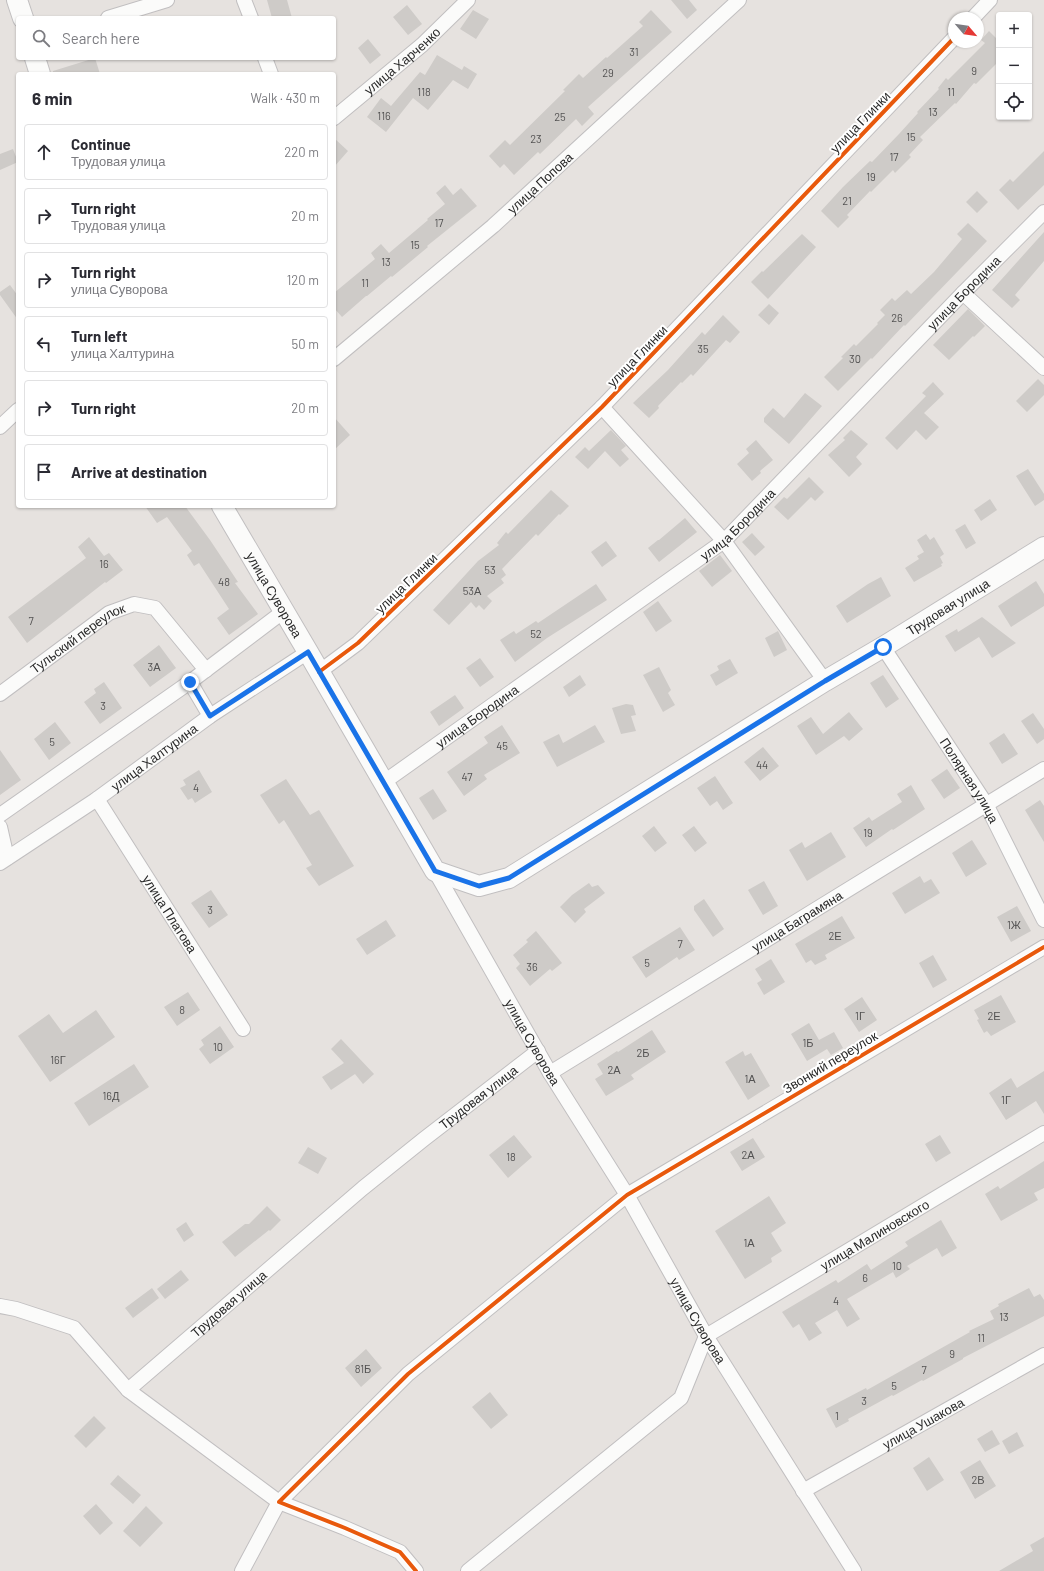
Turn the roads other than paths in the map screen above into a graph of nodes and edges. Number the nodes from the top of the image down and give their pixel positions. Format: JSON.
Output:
{"nodes":[{"id":1,"x":17,"y":0,"type":"edge"},
{"id":2,"x":168,"y":0,"type":"edge"},
{"id":3,"x":244,"y":0,"type":"edge"},
{"id":4,"x":468,"y":0,"type":"edge"},
{"id":5,"x":739,"y":0,"type":"edge"},
{"id":6,"x":990,"y":0,"type":"edge"},
{"id":7,"x":979,"y":12,"type":"edge"},
{"id":8,"x":22,"y":16,"type":"edge"},
{"id":9,"x":115,"y":16,"type":"edge"},
{"id":10,"x":250,"y":16,"type":"edge"},
{"id":11,"x":948,"y":44,"type":"edge"},
{"id":12,"x":36,"y":60,"type":"edge"},
{"id":13,"x":266,"y":60,"type":"edge"},
{"id":14,"x":39,"y":72,"type":"edge"},
{"id":15,"x":270,"y":72,"type":"edge"},
{"id":16,"x":336,"y":116,"type":"edge"},
{"id":17,"x":1044,"y":212,"type":"edge"},
{"id":18,"x":963,"y":292,"type":"junction"},
{"id":19,"x":336,"y":357,"type":"edge"},
{"id":20,"x":1044,"y":368,"type":"edge"},
{"id":21,"x":602,"y":407,"type":"junction"},
{"id":22,"x":16,"y":412,"type":"edge"},
{"id":23,"x":0,"y":427,"type":"edge"},
{"id":24,"x":223,"y":508,"type":"edge"},
{"id":25,"x":724,"y":541,"type":"junction"},
{"id":26,"x":1044,"y":547,"type":"edge"},
{"id":27,"x":284,"y":611,"type":"junction"},
{"id":28,"x":883,"y":647,"type":"junction"},
{"id":29,"x":308,"y":652,"type":"junction"},
{"id":30,"x":206,"y":670,"type":"junction"},
{"id":31,"x":319,"y":672,"type":"junction"},
{"id":32,"x":825,"y":681,"type":"junction"},
{"id":33,"x":190,"y":682,"type":"junction"},
{"id":34,"x":0,"y":694,"type":"edge"},
{"id":35,"x":210,"y":716,"type":"junction"},
{"id":36,"x":1044,"y":769,"type":"edge"},
{"id":37,"x":384,"y":782,"type":"junction"},
{"id":38,"x":97,"y":799,"type":"junction"},
{"id":39,"x":986,"y":804,"type":"junction"},
{"id":40,"x":0,"y":815,"type":"edge"},
{"id":41,"x":0,"y":827,"type":"edge"},
{"id":42,"x":4,"y":861,"type":"edge"},
{"id":43,"x":435,"y":871,"type":"junction"},
{"id":44,"x":1044,"y":920,"type":"edge"},
{"id":45,"x":1044,"y":948,"type":"edge"},
{"id":46,"x":244,"y":1029,"type":"dead end"},
{"id":47,"x":538,"y":1051,"type":"junction"},
{"id":48,"x":550,"y":1073,"type":"junction"},
{"id":49,"x":1044,"y":1132,"type":"edge"},
{"id":50,"x":627,"y":1194,"type":"junction"},
{"id":51,"x":0,"y":1306,"type":"edge"},
{"id":52,"x":706,"y":1336,"type":"junction"},
{"id":53,"x":1044,"y":1355,"type":"edge"},
{"id":54,"x":128,"y":1390,"type":"junction"},
{"id":55,"x":803,"y":1491,"type":"junction"},
{"id":56,"x":279,"y":1502,"type":"junction"},
{"id":57,"x":242,"y":1571,"type":"edge"},
{"id":58,"x":416,"y":1571,"type":"edge"},
{"id":59,"x":468,"y":1571,"type":"edge"},
{"id":60,"x":854,"y":1571,"type":"edge"}],
"edges":[{"from":1,"to":8,"type":"main road"},
{"from":2,"to":9,"type":"street"},
{"from":3,"to":10,"type":"street"},
{"from":4,"to":16,"type":"street","name":"улица Харченко"},
{"from":5,"to":19,"type":"street","name":"улица Попова"},
{"from":6,"to":7,"type":"street"},
{"from":11,"to":21,"type":"street","name":"улица Глинки"},
{"from":12,"to":14,"type":"main road"},
{"from":13,"to":15,"type":"street"},
{"from":17,"to":18,"type":"street","name":"улица Бородина"},
{"from":18,"to":20,"type":"street"},
{"from":18,"to":25,"type":"street","name":"улица Бородина"},
{"from":21,"to":25,"type":"street"},
{"from":21,"to":31,"type":"street","name":"улица Глинки"},
{"from":22,"to":23,"type":"street"},
{"from":24,"to":27,"type":"main road","name":"улица Суворова"},
{"from":25,"to":32,"type":"street"},
{"from":25,"to":37,"type":"street","name":"улица Бородина"},
{"from":26,"to":28,"type":"main road","name":"Трудовая улица"},
{"from":27,"to":29,"type":"main road","name":"улица Суворова"},
{"from":27,"to":30,"type":"street"},
{"from":28,"to":32,"type":"main road","name":"Трудовая улица"},
{"from":28,"to":39,"type":"street","name":"Полярная улица"},
{"from":29,"to":31,"type":"main road","name":"улица Суворова"},
{"from":29,"to":35,"type":"street","name":"улица Халтурина"},
{"from":30,"to":33,"type":"street"},
{"from":30,"to":34,"type":"street","name":"Тульский переулок"},
{"from":31,"to":37,"type":"main road","name":"улица Суворова"},
{"from":32,"to":43,"type":"main road","name":"Трудовая улица"},
{"from":33,"to":35,"type":"street"},
{"from":33,"to":40,"type":"street"},
{"from":35,"to":38,"type":"street","name":"улица Халтурина"},
{"from":36,"to":39,"type":"street","name":"улица Баграмяна"},
{"from":37,"to":43,"type":"main road","name":"улица Суворова"},
{"from":38,"to":42,"type":"street","name":"улица Халтурина"},
{"from":38,"to":46,"type":"street","name":"улица Платова"},
{"from":39,"to":44,"type":"street","name":"Полярная улица"},
{"from":39,"to":48,"type":"street","name":"улица Баграмяна"},
{"from":41,"to":42,"type":"street"},
{"from":43,"to":47,"type":"street","name":"улица Суворова"},
{"from":45,"to":50,"type":"street","name":"Звонкий переулок"},
{"from":47,"to":48,"type":"street","name":"улица Суворова"},
{"from":47,"to":54,"type":"street","name":"Трудовая улица"},
{"from":48,"to":50,"type":"street","name":"улица Суворова"},
{"from":49,"to":52,"type":"street","name":"улица Малиновского"},
{"from":50,"to":52,"type":"street","name":"улица Суворова"},
{"from":50,"to":56,"type":"street","name":"Звонкий переулок"},
{"from":51,"to":54,"type":"street"},
{"from":52,"to":55,"type":"street","name":"улица Суворова"},
{"from":52,"to":59,"type":"street"},
{"from":53,"to":55,"type":"street","name":"улица Ушакова"},
{"from":54,"to":56,"type":"street"},
{"from":55,"to":60,"type":"street","name":"улица Суворова"},
{"from":56,"to":57,"type":"street"},
{"from":56,"to":58,"type":"street"}]}
